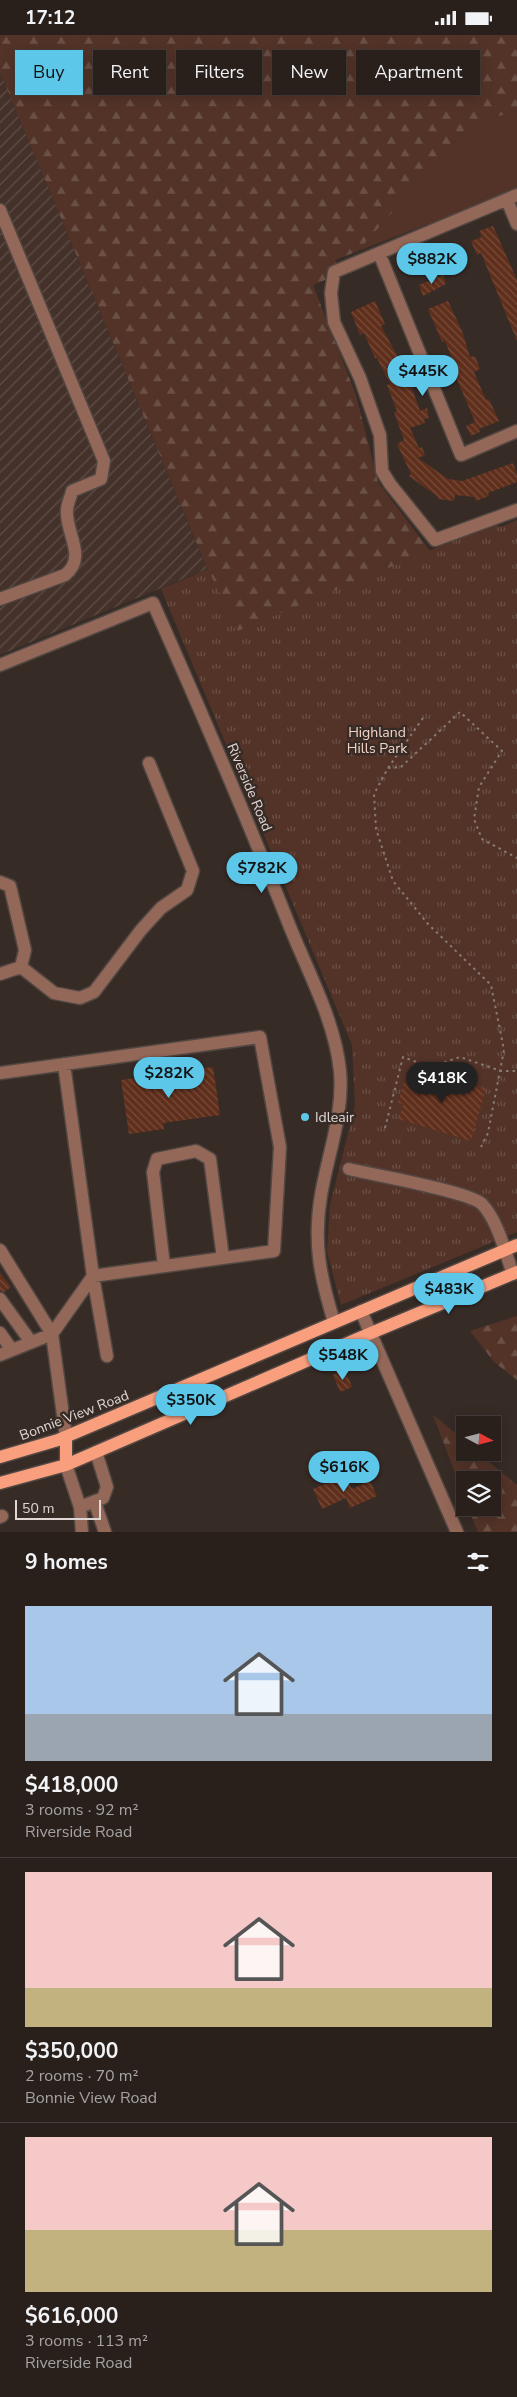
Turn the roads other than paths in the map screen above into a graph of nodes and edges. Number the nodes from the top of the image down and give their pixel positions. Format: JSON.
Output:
{"nodes":[{"id":1,"x":512,"y":198,"type":"edge"},
{"id":2,"x":0,"y":210,"type":"edge"},
{"id":3,"x":517,"y":224,"type":"edge"},
{"id":4,"x":379,"y":253,"type":"junction"},
{"id":5,"x":517,"y":431,"type":"edge"},
{"id":6,"x":517,"y":510,"type":"edge"},
{"id":7,"x":0,"y":599,"type":"edge"},
{"id":8,"x":0,"y":665,"type":"edge"},
{"id":9,"x":149,"y":763,"type":"dead end"},
{"id":10,"x":0,"y":882,"type":"edge"},
{"id":11,"x":21,"y":967,"type":"junction"},
{"id":12,"x":0,"y":974,"type":"edge"},
{"id":13,"x":64,"y":1063,"type":"junction"},
{"id":14,"x":0,"y":1073,"type":"edge"},
{"id":15,"x":349,"y":1169,"type":"dead end"},
{"id":16,"x":517,"y":1245,"type":"edge"},
{"id":17,"x":504,"y":1250,"type":"junction"},
{"id":18,"x":0,"y":1251,"type":"edge"},
{"id":19,"x":223,"y":1258,"type":"junction"},
{"id":20,"x":164,"y":1266,"type":"junction"},
{"id":21,"x":515,"y":1273,"type":"edge"},
{"id":22,"x":93,"y":1276,"type":"junction"},
{"id":23,"x":0,"y":1299,"type":"edge"},
{"id":24,"x":361,"y":1311,"type":"junction"},
{"id":25,"x":334,"y":1322,"type":"junction"},
{"id":26,"x":0,"y":1333,"type":"edge"},
{"id":27,"x":371,"y":1333,"type":"junction"},
{"id":28,"x":52,"y":1334,"type":"junction"},
{"id":29,"x":31,"y":1342,"type":"junction"},
{"id":30,"x":12,"y":1350,"type":"junction"},
{"id":31,"x":0,"y":1355,"type":"edge"},
{"id":32,"x":107,"y":1357,"type":"dead end"},
{"id":33,"x":66,"y":1437,"type":"junction"},
{"id":34,"x":96,"y":1452,"type":"junction"},
{"id":35,"x":0,"y":1457,"type":"edge"},
{"id":36,"x":66,"y":1465,"type":"junction"},
{"id":37,"x":0,"y":1483,"type":"edge"},
{"id":38,"x":95,"y":1503,"type":"junction"},
{"id":39,"x":80,"y":1507,"type":"junction"},
{"id":40,"x":82,"y":1532,"type":"edge"},
{"id":41,"x":105,"y":1532,"type":"edge"},
{"id":42,"x":457,"y":1532,"type":"edge"}],
"edges":[{"from":1,"to":3,"type":"street"},
{"from":1,"to":4,"type":"street"},
{"from":2,"to":7,"type":"street"},
{"from":4,"to":5,"type":"street"},
{"from":4,"to":6,"type":"street"},
{"from":8,"to":25,"type":"street","name":"Riverside Road"},
{"from":9,"to":11,"type":"street"},
{"from":10,"to":11,"type":"street"},
{"from":11,"to":12,"type":"street"},
{"from":13,"to":14,"type":"street"},
{"from":13,"to":19,"type":"street"},
{"from":13,"to":22,"type":"street"},
{"from":15,"to":17,"type":"street"},
{"from":16,"to":17,"type":"main road","name":"Bonnie View Road"},
{"from":17,"to":21,"type":"street"},
{"from":17,"to":24,"type":"main road","name":"Bonnie View Road"},
{"from":18,"to":28,"type":"street"},
{"from":19,"to":20,"type":"street"},
{"from":19,"to":20,"type":"street"},
{"from":20,"to":22,"type":"street"},
{"from":21,"to":27,"type":"main road"},
{"from":22,"to":28,"type":"street"},
{"from":22,"to":32,"type":"street"},
{"from":23,"to":29,"type":"street"},
{"from":24,"to":25,"type":"main road","name":"Bonnie View Road"},
{"from":24,"to":27,"type":"street"},
{"from":25,"to":33,"type":"main road","name":"Bonnie View Road"},
{"from":26,"to":30,"type":"street"},
{"from":27,"to":34,"type":"main road"},
{"from":27,"to":42,"type":"street"},
{"from":28,"to":29,"type":"street"},
{"from":28,"to":33,"type":"street"},
{"from":29,"to":30,"type":"street"},
{"from":30,"to":31,"type":"street"},
{"from":33,"to":35,"type":"main road","name":"Bonnie View Road"},
{"from":33,"to":36,"type":"main road"},
{"from":34,"to":36,"type":"main road"},
{"from":34,"to":38,"type":"street"},
{"from":36,"to":37,"type":"main road"},
{"from":36,"to":39,"type":"street"},
{"from":38,"to":39,"type":"street"},
{"from":38,"to":41,"type":"street"},
{"from":39,"to":40,"type":"street"}]}
